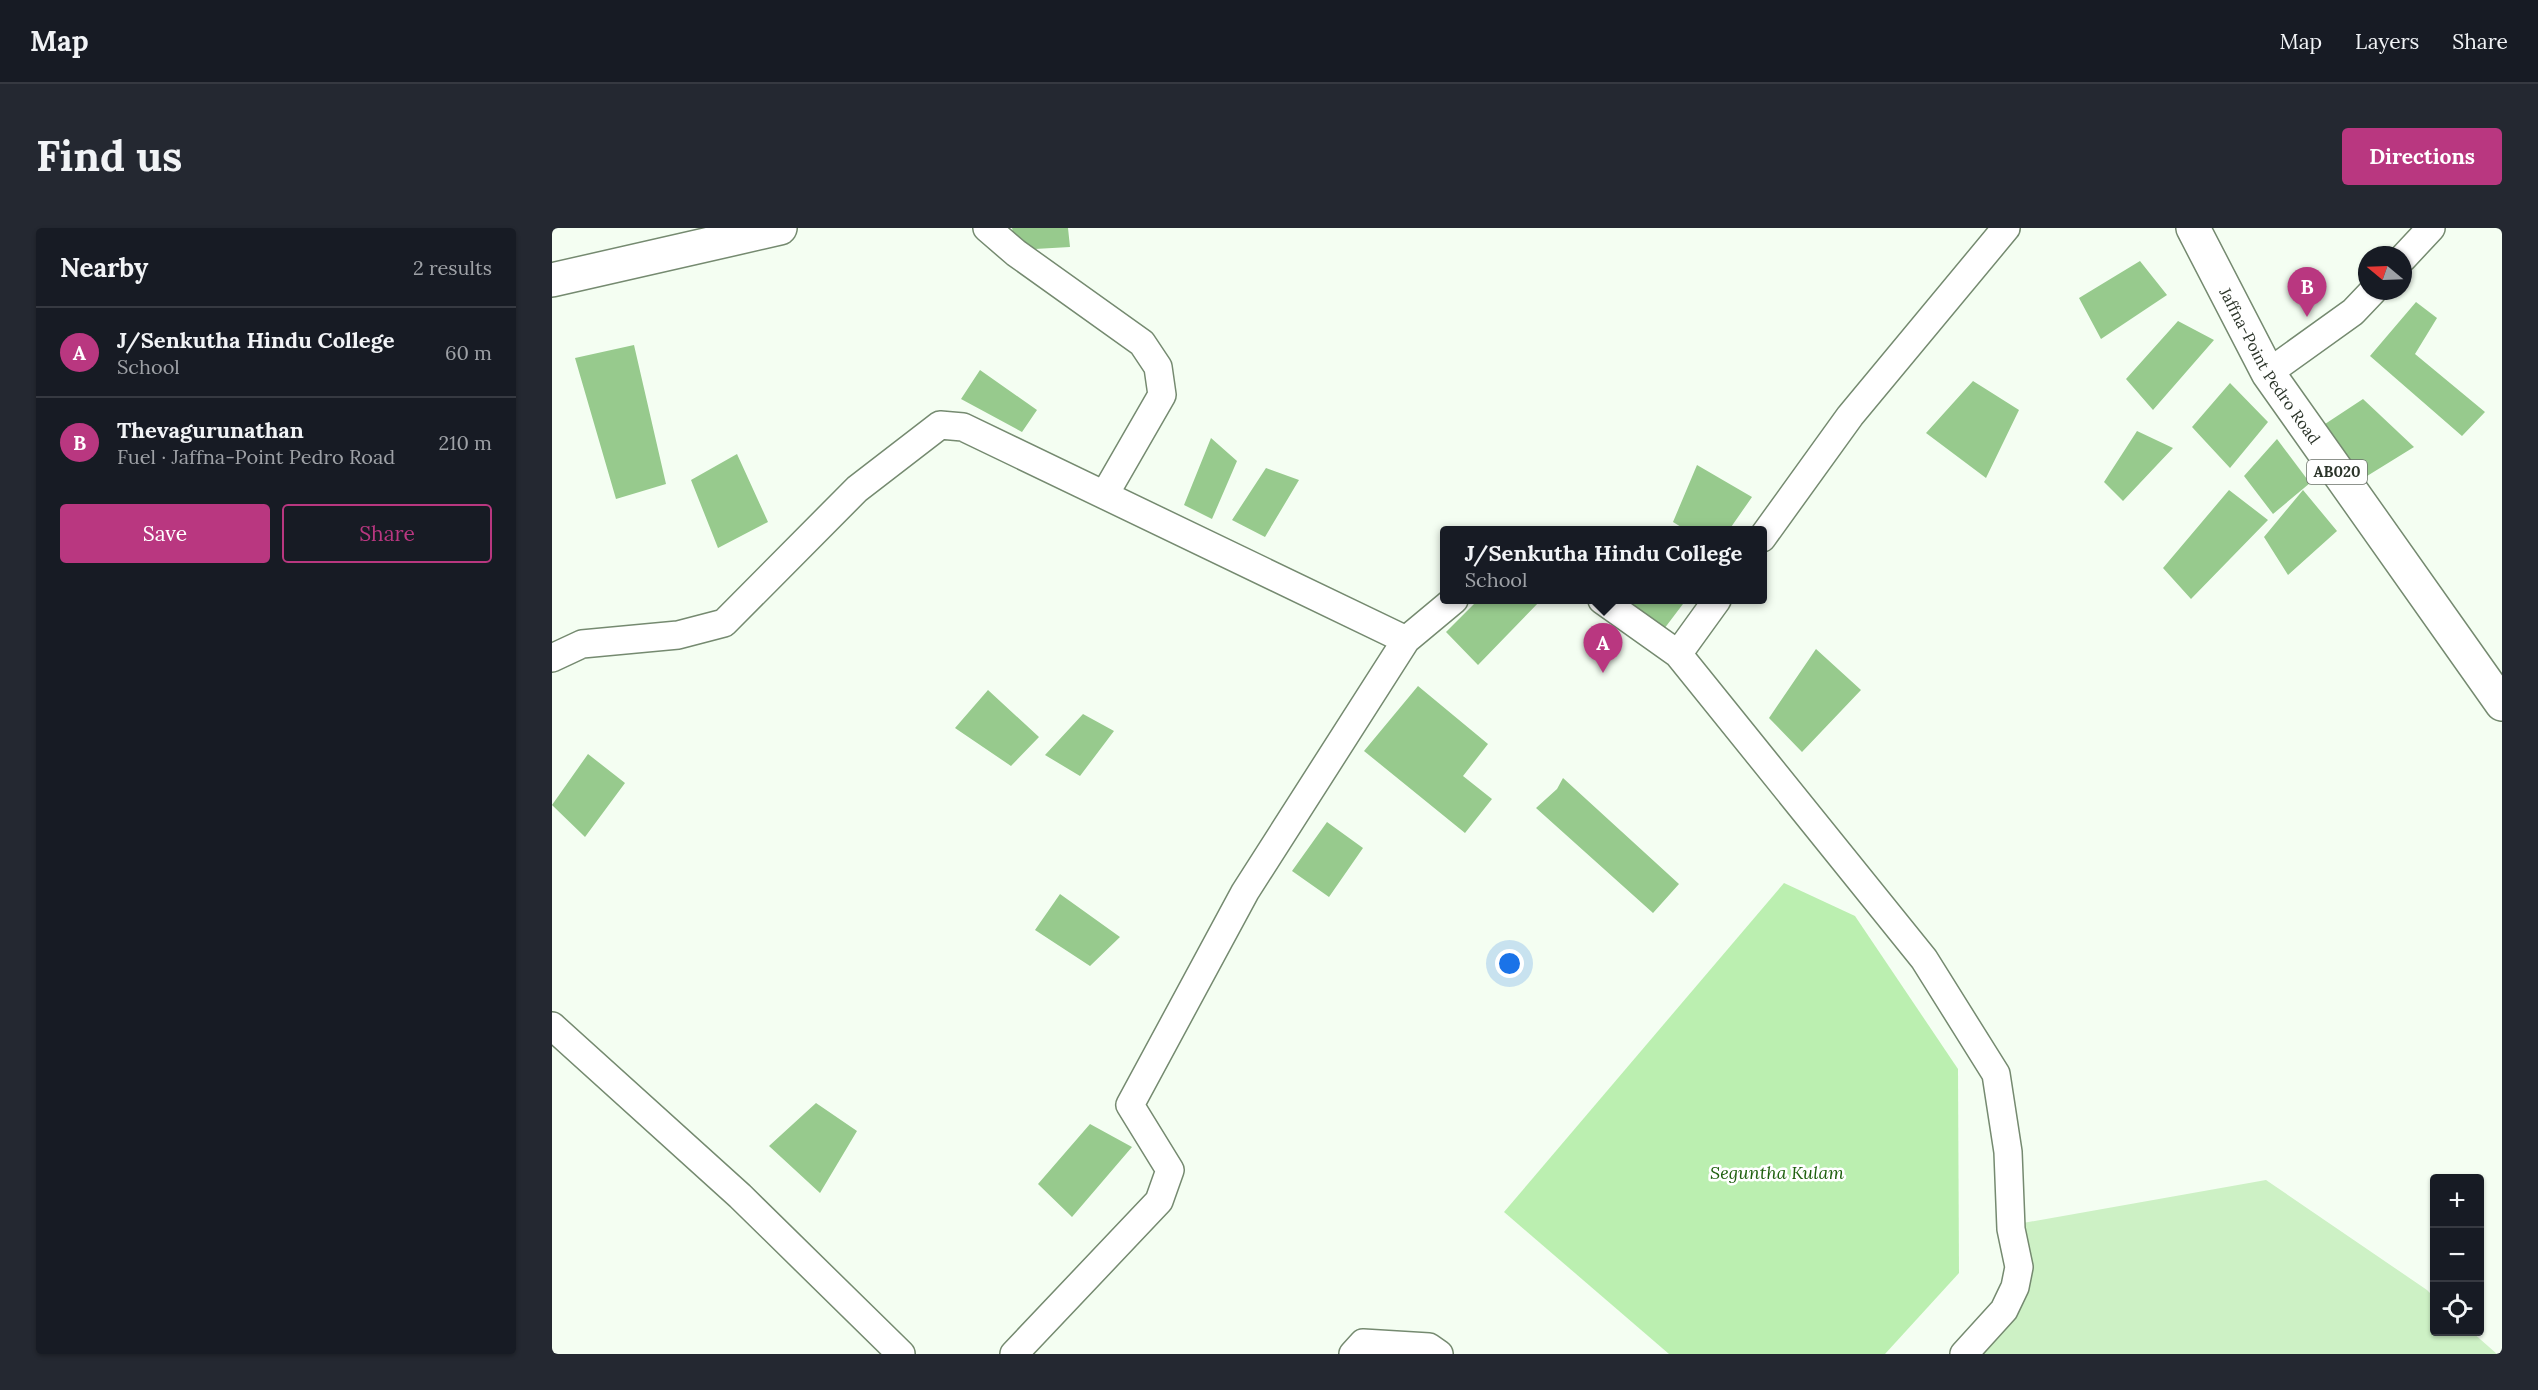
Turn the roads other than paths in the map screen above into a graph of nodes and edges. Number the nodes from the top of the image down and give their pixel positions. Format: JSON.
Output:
{"nodes":[{"id":1,"x":780,"y":228,"type":"edge"},
{"id":2,"x":987,"y":228,"type":"edge"},
{"id":3,"x":2006,"y":228,"type":"edge"},
{"id":4,"x":2193,"y":228,"type":"edge"},
{"id":5,"x":2431,"y":228,"type":"edge"},
{"id":6,"x":2412,"y":248,"type":"edge"},
{"id":7,"x":552,"y":280,"type":"edge"},
{"id":8,"x":2364,"y":300,"type":"edge"},
{"id":9,"x":2268,"y":374,"type":"junction"},
{"id":10,"x":1105,"y":494,"type":"junction"},
{"id":11,"x":1767,"y":531,"type":"edge"},
{"id":12,"x":1449,"y":604,"type":"edge"},
{"id":13,"x":1608,"y":604,"type":"edge"},
{"id":14,"x":1714,"y":604,"type":"edge"},
{"id":15,"x":1406,"y":639,"type":"junction"},
{"id":16,"x":1677,"y":654,"type":"junction"},
{"id":17,"x":552,"y":658,"type":"edge"},
{"id":18,"x":2502,"y":704,"type":"edge"},
{"id":19,"x":552,"y":1026,"type":"edge"},
{"id":20,"x":901,"y":1354,"type":"edge"},
{"id":21,"x":1014,"y":1354,"type":"edge"},
{"id":22,"x":1353,"y":1354,"type":"edge"},
{"id":23,"x":1439,"y":1354,"type":"edge"},
{"id":24,"x":1964,"y":1354,"type":"edge"}],
"edges":[{"from":1,"to":7,"type":"main road"},
{"from":2,"to":10,"type":"street"},
{"from":3,"to":11,"type":"street"},
{"from":4,"to":9,"type":"main road","name":"Jaffna-Point Pedro Road","number":"AB020"},
{"from":5,"to":6,"type":"street"},
{"from":8,"to":9,"type":"street"},
{"from":9,"to":18,"type":"main road","name":"Jaffna-Point Pedro Road","number":"AB020"},
{"from":10,"to":15,"type":"street"},
{"from":10,"to":17,"type":"street"},
{"from":12,"to":15,"type":"street"},
{"from":13,"to":16,"type":"street"},
{"from":14,"to":16,"type":"street"},
{"from":15,"to":21,"type":"street"},
{"from":16,"to":24,"type":"street"},
{"from":19,"to":20,"type":"street"},
{"from":22,"to":23,"type":"street"}]}
